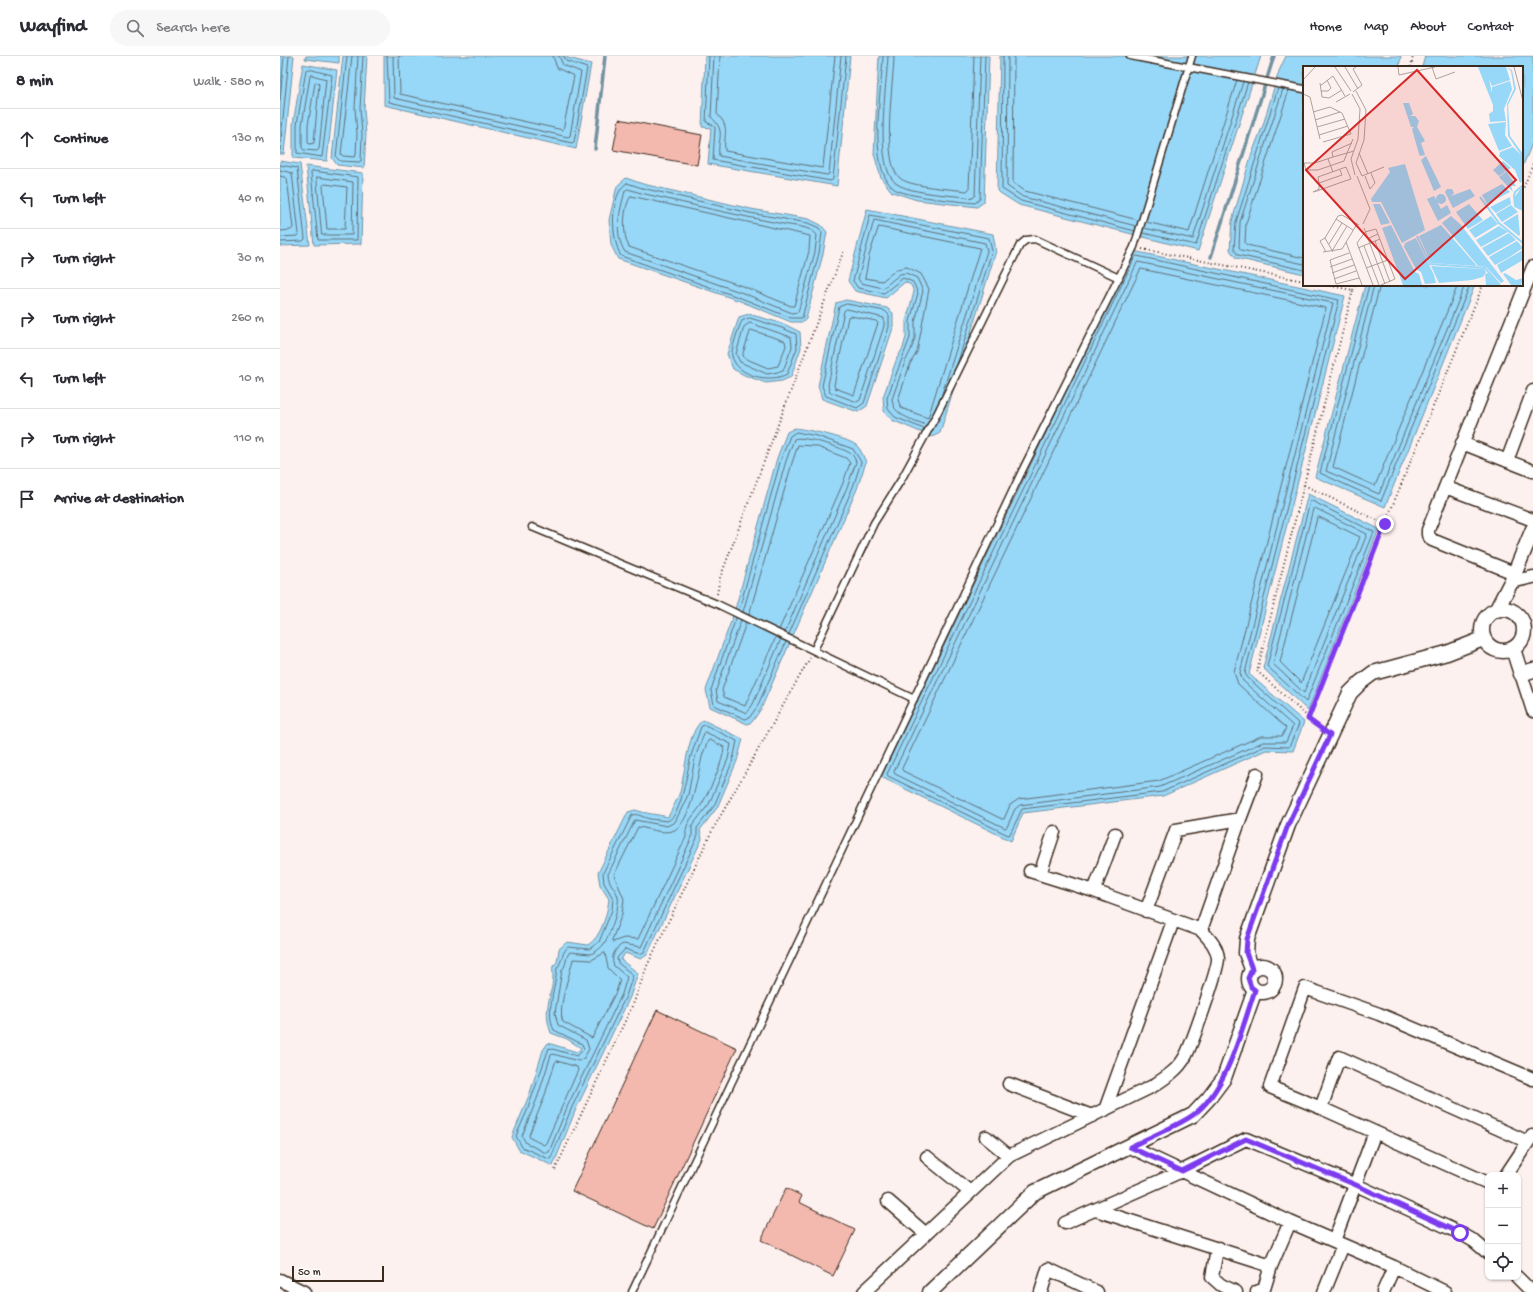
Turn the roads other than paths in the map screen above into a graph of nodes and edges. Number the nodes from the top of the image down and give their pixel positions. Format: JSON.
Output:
{"nodes":[{"id":1,"x":1130,"y":56,"type":"edge"},
{"id":2,"x":1192,"y":56,"type":"edge"},
{"id":3,"x":1189,"y":67,"type":"junction"},
{"id":4,"x":1303,"y":90,"type":"edge"},
{"id":5,"x":1532,"y":273,"type":"edge"},
{"id":6,"x":1119,"y":278,"type":"junction"},
{"id":7,"x":1533,"y":391,"type":"edge"},
{"id":8,"x":1462,"y":443,"type":"junction"},
{"id":9,"x":1506,"y":461,"type":"junction"},
{"id":10,"x":1533,"y":472,"type":"edge"},
{"id":11,"x":1445,"y":487,"type":"junction"},
{"id":12,"x":1533,"y":520,"type":"edge"},
{"id":13,"x":532,"y":527,"type":"dead end"},
{"id":14,"x":1533,"y":529,"type":"edge"},
{"id":15,"x":1533,"y":577,"type":"edge"},
{"id":16,"x":1512,"y":578,"type":"junction"},
{"id":17,"x":1497,"y":609,"type":"junction"},
{"id":18,"x":1483,"y":639,"type":"junction"},
{"id":19,"x":1513,"y":649,"type":"junction"},
{"id":20,"x":814,"y":650,"type":"junction"},
{"id":21,"x":1527,"y":672,"type":"edge"},
{"id":22,"x":914,"y":698,"type":"junction"},
{"id":23,"x":1533,"y":711,"type":"edge"},
{"id":24,"x":1257,"y":774,"type":"dead end"},
{"id":25,"x":1240,"y":819,"type":"junction"},
{"id":26,"x":1054,"y":832,"type":"dead end"},
{"id":27,"x":1115,"y":834,"type":"dead end"},
{"id":28,"x":1094,"y":891,"type":"junction"},
{"id":29,"x":1146,"y":911,"type":"junction"},
{"id":30,"x":1173,"y":921,"type":"junction"},
{"id":31,"x":1201,"y":930,"type":"junction"},
{"id":32,"x":1252,"y":969,"type":"junction"},
{"id":33,"x":1255,"y":990,"type":"junction"},
{"id":34,"x":1533,"y":1079,"type":"edge"},
{"id":35,"x":1009,"y":1084,"type":"dead end"},
{"id":36,"x":1321,"y":1108,"type":"junction"},
{"id":37,"x":1105,"y":1110,"type":"junction"},
{"id":38,"x":1092,"y":1116,"type":"junction"},
{"id":39,"x":1375,"y":1132,"type":"junction"},
{"id":40,"x":986,"y":1137,"type":"dead end"},
{"id":41,"x":1531,"y":1138,"type":"edge"},
{"id":42,"x":1130,"y":1147,"type":"junction"},
{"id":43,"x":1009,"y":1156,"type":"junction"},
{"id":44,"x":927,"y":1157,"type":"dead end"},
{"id":45,"x":1182,"y":1171,"type":"junction"},
{"id":46,"x":1508,"y":1172,"type":"edge"},
{"id":47,"x":1485,"y":1182,"type":"edge"},
{"id":48,"x":1356,"y":1185,"type":"junction"},
{"id":49,"x":970,"y":1192,"type":"junction"},
{"id":50,"x":888,"y":1201,"type":"dead end"},
{"id":51,"x":1096,"y":1210,"type":"junction"},
{"id":52,"x":1290,"y":1222,"type":"junction"},
{"id":53,"x":1065,"y":1223,"type":"dead end"},
{"id":54,"x":926,"y":1234,"type":"junction"},
{"id":55,"x":1339,"y":1243,"type":"junction"},
{"id":56,"x":1219,"y":1248,"type":"junction"},
{"id":57,"x":1485,"y":1250,"type":"edge"},
{"id":58,"x":1271,"y":1266,"type":"junction"},
{"id":59,"x":1394,"y":1267,"type":"junction"},
{"id":60,"x":280,"y":1280,"type":"edge"},
{"id":61,"x":1520,"y":1280,"type":"edge"},
{"id":62,"x":1442,"y":1291,"type":"edge"},
{"id":63,"x":304,"y":1292,"type":"edge"},
{"id":64,"x":632,"y":1292,"type":"edge"},
{"id":65,"x":864,"y":1292,"type":"edge"},
{"id":66,"x":930,"y":1292,"type":"edge"},
{"id":67,"x":1041,"y":1292,"type":"edge"},
{"id":68,"x":1097,"y":1292,"type":"edge"},
{"id":69,"x":1236,"y":1292,"type":"edge"},
{"id":70,"x":1257,"y":1292,"type":"edge"},
{"id":71,"x":1324,"y":1292,"type":"edge"},
{"id":72,"x":1383,"y":1292,"type":"edge"},
{"id":73,"x":1532,"y":1292,"type":"edge"}],
"edges":[{"from":1,"to":3,"type":"lane"},
{"from":2,"to":3,"type":"lane"},
{"from":3,"to":4,"type":"lane"},
{"from":3,"to":6,"type":"lane"},
{"from":5,"to":8,"type":"street"},
{"from":6,"to":20,"type":"lane"},
{"from":6,"to":22,"type":"lane"},
{"from":7,"to":9,"type":"street"},
{"from":8,"to":9,"type":"street"},
{"from":8,"to":11,"type":"street"},
{"from":9,"to":10,"type":"street"},
{"from":11,"to":12,"type":"street"},
{"from":11,"to":16,"type":"street"},
{"from":13,"to":20,"type":"lane"},
{"from":14,"to":16,"type":"street"},
{"from":15,"to":16,"type":"street"},
{"from":16,"to":17,"type":"street"},
{"from":17,"to":18,"type":"street"},
{"from":17,"to":19,"type":"street"},
{"from":18,"to":19,"type":"street"},
{"from":18,"to":32,"type":"street"},
{"from":19,"to":21,"type":"street"},
{"from":20,"to":22,"type":"lane"},
{"from":21,"to":23,"type":"street"},
{"from":22,"to":64,"type":"lane"},
{"from":24,"to":25,"type":"street"},
{"from":25,"to":29,"type":"street"},
{"from":25,"to":31,"type":"street"},
{"from":26,"to":28,"type":"street"},
{"from":27,"to":28,"type":"street"},
{"from":28,"to":29,"type":"street"},
{"from":29,"to":30,"type":"street"},
{"from":30,"to":31,"type":"street"},
{"from":30,"to":37,"type":"street"},
{"from":31,"to":37,"type":"street"},
{"from":32,"to":33,"type":"street"},
{"from":32,"to":33,"type":"street"},
{"from":33,"to":42,"type":"street"},
{"from":34,"to":36,"type":"street"},
{"from":35,"to":38,"type":"street"},
{"from":36,"to":39,"type":"street"},
{"from":36,"to":41,"type":"street"},
{"from":37,"to":38,"type":"street"},
{"from":38,"to":43,"type":"street"},
{"from":39,"to":47,"type":"street"},
{"from":39,"to":48,"type":"street"},
{"from":40,"to":43,"type":"street"},
{"from":41,"to":46,"type":"street"},
{"from":42,"to":45,"type":"street"},
{"from":42,"to":66,"type":"street"},
{"from":43,"to":49,"type":"street"},
{"from":44,"to":49,"type":"street"},
{"from":45,"to":48,"type":"street"},
{"from":45,"to":51,"type":"street"},
{"from":45,"to":52,"type":"street"},
{"from":48,"to":55,"type":"street"},
{"from":48,"to":57,"type":"street"},
{"from":49,"to":54,"type":"street"},
{"from":50,"to":54,"type":"street"},
{"from":51,"to":53,"type":"street"},
{"from":51,"to":56,"type":"street"},
{"from":52,"to":55,"type":"street"},
{"from":52,"to":58,"type":"street"},
{"from":54,"to":65,"type":"street"},
{"from":55,"to":59,"type":"street"},
{"from":55,"to":71,"type":"street"},
{"from":56,"to":58,"type":"street"},
{"from":56,"to":69,"type":"street"},
{"from":58,"to":70,"type":"street"},
{"from":59,"to":62,"type":"street"},
{"from":59,"to":72,"type":"street"},
{"from":60,"to":63,"type":"street"},
{"from":61,"to":73,"type":"street"},
{"from":67,"to":68,"type":"street"}]}
